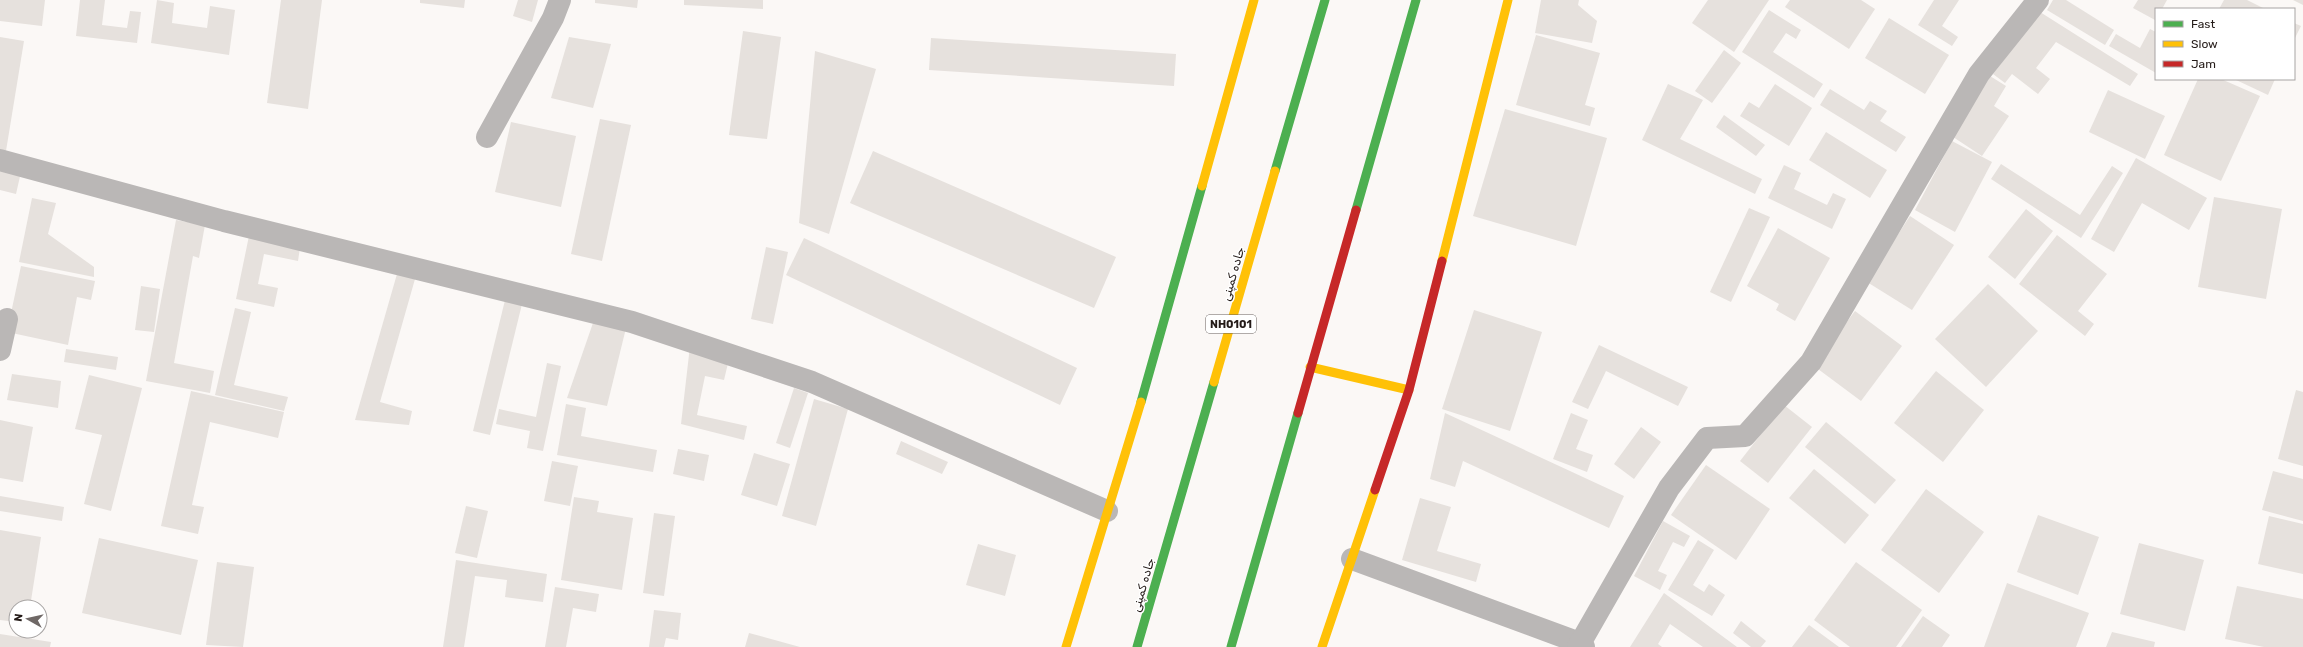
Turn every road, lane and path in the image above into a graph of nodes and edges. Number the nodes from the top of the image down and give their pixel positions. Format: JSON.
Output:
{"nodes":[{"id":1,"x":560,"y":0,"type":"edge"},
{"id":2,"x":1254,"y":0,"type":"edge"},
{"id":3,"x":1324,"y":0,"type":"edge"},
{"id":4,"x":1416,"y":0,"type":"edge"},
{"id":5,"x":1508,"y":0,"type":"edge"},
{"id":6,"x":2038,"y":0,"type":"edge"},
{"id":7,"x":487,"y":137,"type":"dead end"},
{"id":8,"x":0,"y":160,"type":"edge"},
{"id":9,"x":6,"y":319,"type":"dead end"},
{"id":10,"x":0,"y":350,"type":"edge"},
{"id":11,"x":1310,"y":367,"type":"junction"},
{"id":12,"x":1409,"y":390,"type":"junction"},
{"id":13,"x":1107,"y":511,"type":"junction"},
{"id":14,"x":1352,"y":560,"type":"junction"},
{"id":15,"x":1580,"y":646,"type":"edge"},
{"id":16,"x":1066,"y":647,"type":"edge"},
{"id":17,"x":1137,"y":647,"type":"edge"},
{"id":18,"x":1231,"y":647,"type":"edge"},
{"id":19,"x":1322,"y":647,"type":"edge"}],
"edges":[{"from":1,"to":7,"type":"street"},
{"from":2,"to":13,"type":"main road"},
{"from":3,"to":17,"type":"main road","name":"جاده کمپنی","number":"NH0101"},
{"from":4,"to":11,"type":"main road"},
{"from":5,"to":12,"type":"main road"},
{"from":6,"to":15,"type":"street"},
{"from":8,"to":13,"type":"street"},
{"from":9,"to":10,"type":"street"},
{"from":11,"to":12,"type":"main road"},
{"from":11,"to":18,"type":"main road"},
{"from":12,"to":14,"type":"main road"},
{"from":13,"to":16,"type":"main road"},
{"from":14,"to":15,"type":"street"},
{"from":14,"to":19,"type":"main road"}]}
